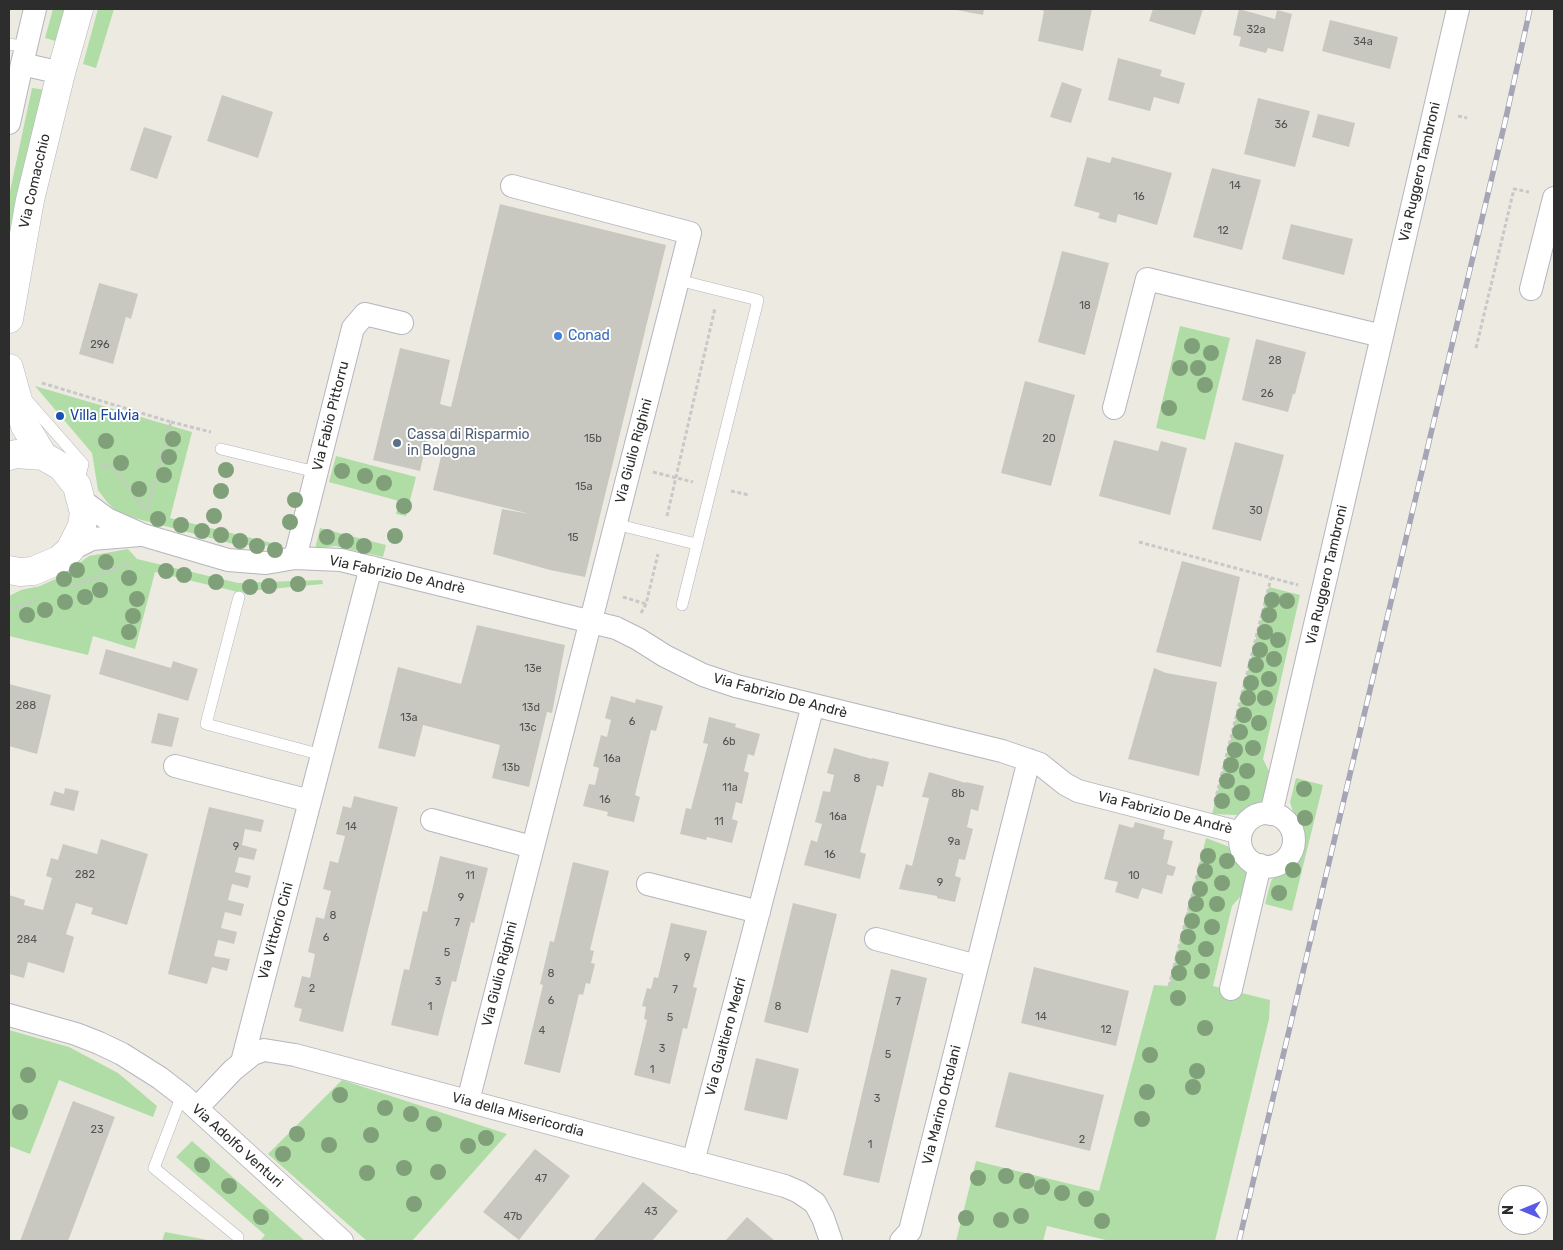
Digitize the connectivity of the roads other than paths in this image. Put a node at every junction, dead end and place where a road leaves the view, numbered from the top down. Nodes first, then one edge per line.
1 (36, 9) edge
2 (80, 9) edge
3 (1458, 9) edge
4 (19, 52) edge
5 (61, 73) junction
6 (9, 123) edge
7 (512, 186) dead end
8 (1554, 198) edge
9 (678, 280) junction
10 (1531, 289) dead end
11 (9, 319) edge
12 (402, 323) dead end
13 (1382, 336) junction
14 (11, 376) edge
15 (1114, 408) dead end
16 (221, 449) dead end
17 (9, 456) edge
18 (43, 456) junction
19 (316, 472) junction
20 (79, 493) junction
21 (615, 524) junction
22 (144, 535) junction
23 (696, 544) junction
24 (70, 550) junction
25 (295, 558) junction
26 (371, 567) junction
27 (41, 568) junction
28 (9, 570) edge
29 (9, 588) edge
30 (239, 596) dead end
31 (682, 605) dead end
32 (590, 621) junction
33 (812, 705) junction
34 (322, 755) junction
35 (1030, 760) junction
36 (175, 766) dead end
37 (310, 801) junction
38 (1271, 814) junction
39 (432, 820) dead end
40 (1241, 833) junction
41 (532, 847) junction
42 (1260, 865) junction
43 (648, 884) dead end
44 (759, 912) junction
45 (876, 939) dead end
46 (977, 966) junction
47 (1231, 989) dead end
48 (9, 1015) edge
49 (242, 1062) junction
50 (468, 1101) junction
51 (189, 1102) junction
52 (693, 1162) junction
53 (238, 1237) dead end
54 (342, 1241) edge
55 (832, 1241) edge
56 (901, 1241) edge

1 - 4 street
2 - 5 main road, Via Comacchio
3 - 13 street, Via Ruggero Tambroni
4 - 5 street
4 - 6 street
5 - 11 main road, Via Comacchio
7 - 9 street, Via Giulio Righini
8 - 10 street
9 - 21 street, Via Giulio Righini
9 - 23 lane
12 - 19 street, Via Fabio Pittorru
13 - 15 street
13 - 38 street, Via Ruggero Tambroni
14 - 18 main road
14 - 20 lane
16 - 19 lane
17 - 18 main road
18 - 20 main road
19 - 25 street, Via Fabio Pittorru
20 - 22 street, Via Fabrizio De Andrè
20 - 24 main road
21 - 23 lane
21 - 32 street, Via Giulio Righini
22 - 24 street, Via Fabrizio De Andrè
22 - 25 street, Via Fabrizio De Andrè
23 - 31 lane
24 - 27 main road
25 - 26 street, Via Fabrizio De Andrè
26 - 32 street, Via Fabrizio De Andrè
26 - 34 street, Via Vittorio Cini
27 - 28 main road
27 - 29 main road
30 - 34 lane
32 - 33 street, Via Fabrizio De Andrè
32 - 41 street, Via Giulio Righini
33 - 35 street, Via Fabrizio De Andrè
33 - 44 street, Via Gualtiero Medri
34 - 37 street, Via Vittorio Cini
35 - 40 street, Via Fabrizio De Andrè
35 - 46 street, Via Marino Ortolani
36 - 37 street
37 - 49 street, Via Vittorio Cini
38 - 40 street, Via Fabrizio De Andrè
38 - 42 street
39 - 41 street
40 - 42 street, Via Fabrizio De Andrè
41 - 50 street, Via Giulio Righini
42 - 47 street
43 - 44 street
44 - 52 street, Via Gualtiero Medri
45 - 46 street
46 - 56 street, Via Marino Ortolani
48 - 51 street
49 - 50 street, Via della Misericordia
49 - 51 street, Via della Misericordia
50 - 52 street, Via della Misericordia
51 - 53 lane, Via Adolfo Venturi
51 - 54 street, Via Adolfo Venturi
52 - 55 street, Via della Misericordia

